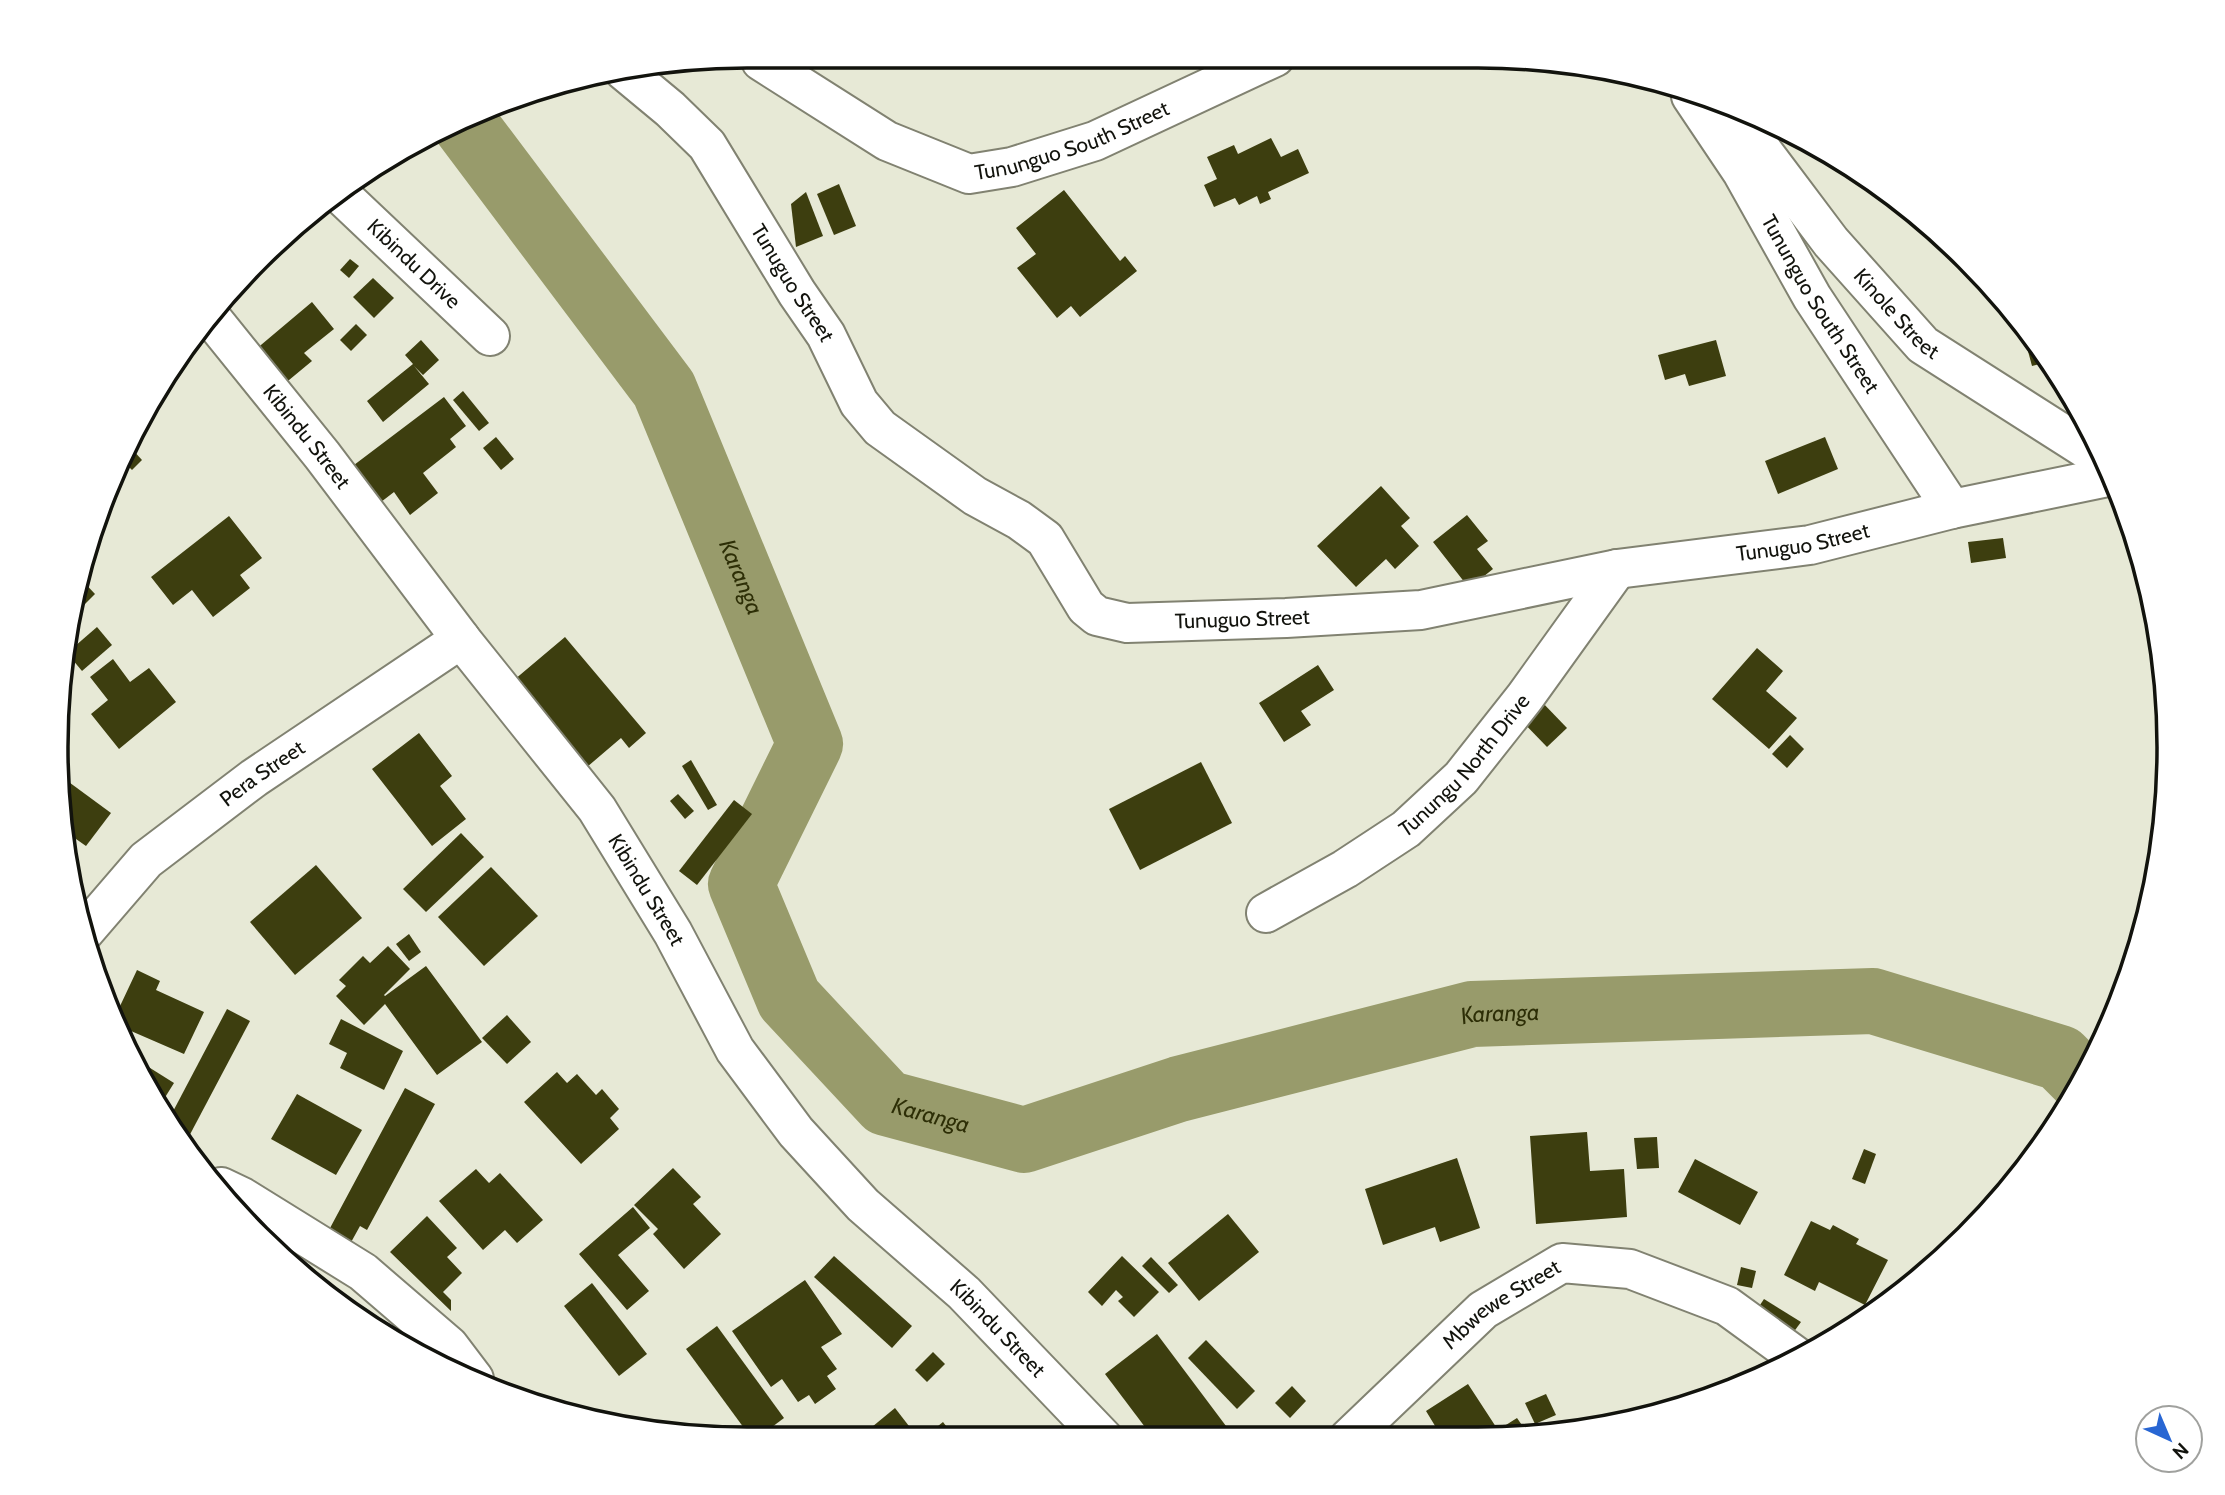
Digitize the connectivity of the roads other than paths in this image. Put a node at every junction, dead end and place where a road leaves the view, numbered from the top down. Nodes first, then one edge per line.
1 (772, 68) edge
2 (1248, 68) edge
3 (633, 78) edge
4 (1696, 104) edge
5 (1743, 123) edge
6 (346, 200) edge
7 (217, 325) edge
8 (490, 336) dead end
9 (2089, 451) edge
10 (2101, 478) edge
11 (1952, 509) junction
12 (1617, 569) junction
13 (461, 639) junction
14 (1266, 913) dead end
15 (91, 924) edge
16 (249, 1208) edge
17 (1789, 1351) edge
18 (462, 1364) edge
19 (1092, 1427) edge
20 (1361, 1427) edge

1 - 2 street, Tununguo South Street
3 - 12 street, Tunuguo Street
4 - 11 street, Tununguo South Street
5 - 9 street, Kinole Street
6 - 8 street, Kibindu Drive
7 - 13 street, Kibindu Street
10 - 11 street, Tunuguo Street
11 - 12 street, Tunuguo Street
12 - 14 street, Tunungu North Drive
13 - 15 street, Pera Street
13 - 19 street, Kibindu Street
16 - 18 street
17 - 20 street, Mbwewe Street

